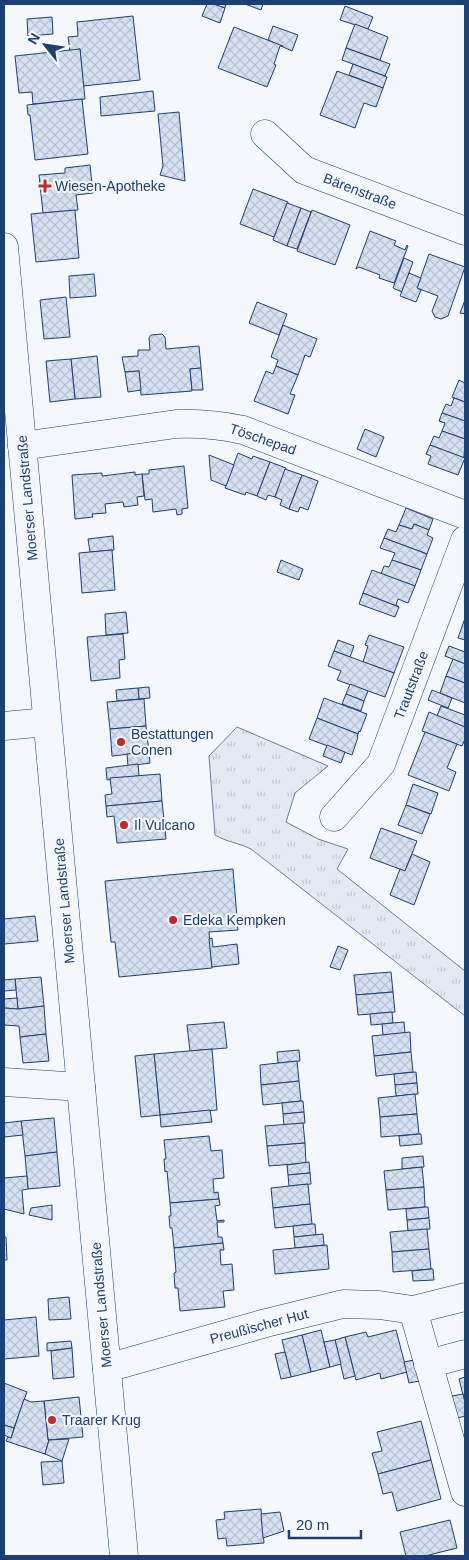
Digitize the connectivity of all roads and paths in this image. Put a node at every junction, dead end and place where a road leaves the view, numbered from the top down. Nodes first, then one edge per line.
1 (265, 134) dead end
2 (465, 231) edge
3 (4, 247) edge
4 (22, 446) junction
5 (465, 515) edge
6 (465, 540) edge
7 (47, 722) junction
8 (4, 726) edge
9 (334, 817) dead end
10 (4, 1082) edge
11 (81, 1087) junction
12 (465, 1297) edge
13 (413, 1310) junction
14 (465, 1354) edge
15 (428, 1364) junction
16 (107, 1368) junction
17 (465, 1492) edge
18 (124, 1556) edge

1 - 2 street, Bärenstraße
3 - 4 street, Moerser Landstraße
4 - 5 street, Töschepad
4 - 7 street, Moerser Landstraße
6 - 9 street, Trautstraße
7 - 8 street
7 - 11 street, Moerser Landstraße
10 - 11 street
11 - 16 street, Moerser Landstraße
12 - 13 street, Preußischer Hut
13 - 15 street
13 - 16 street, Preußischer Hut
14 - 15 street
15 - 17 street
16 - 18 street, Moerser Landstraße

